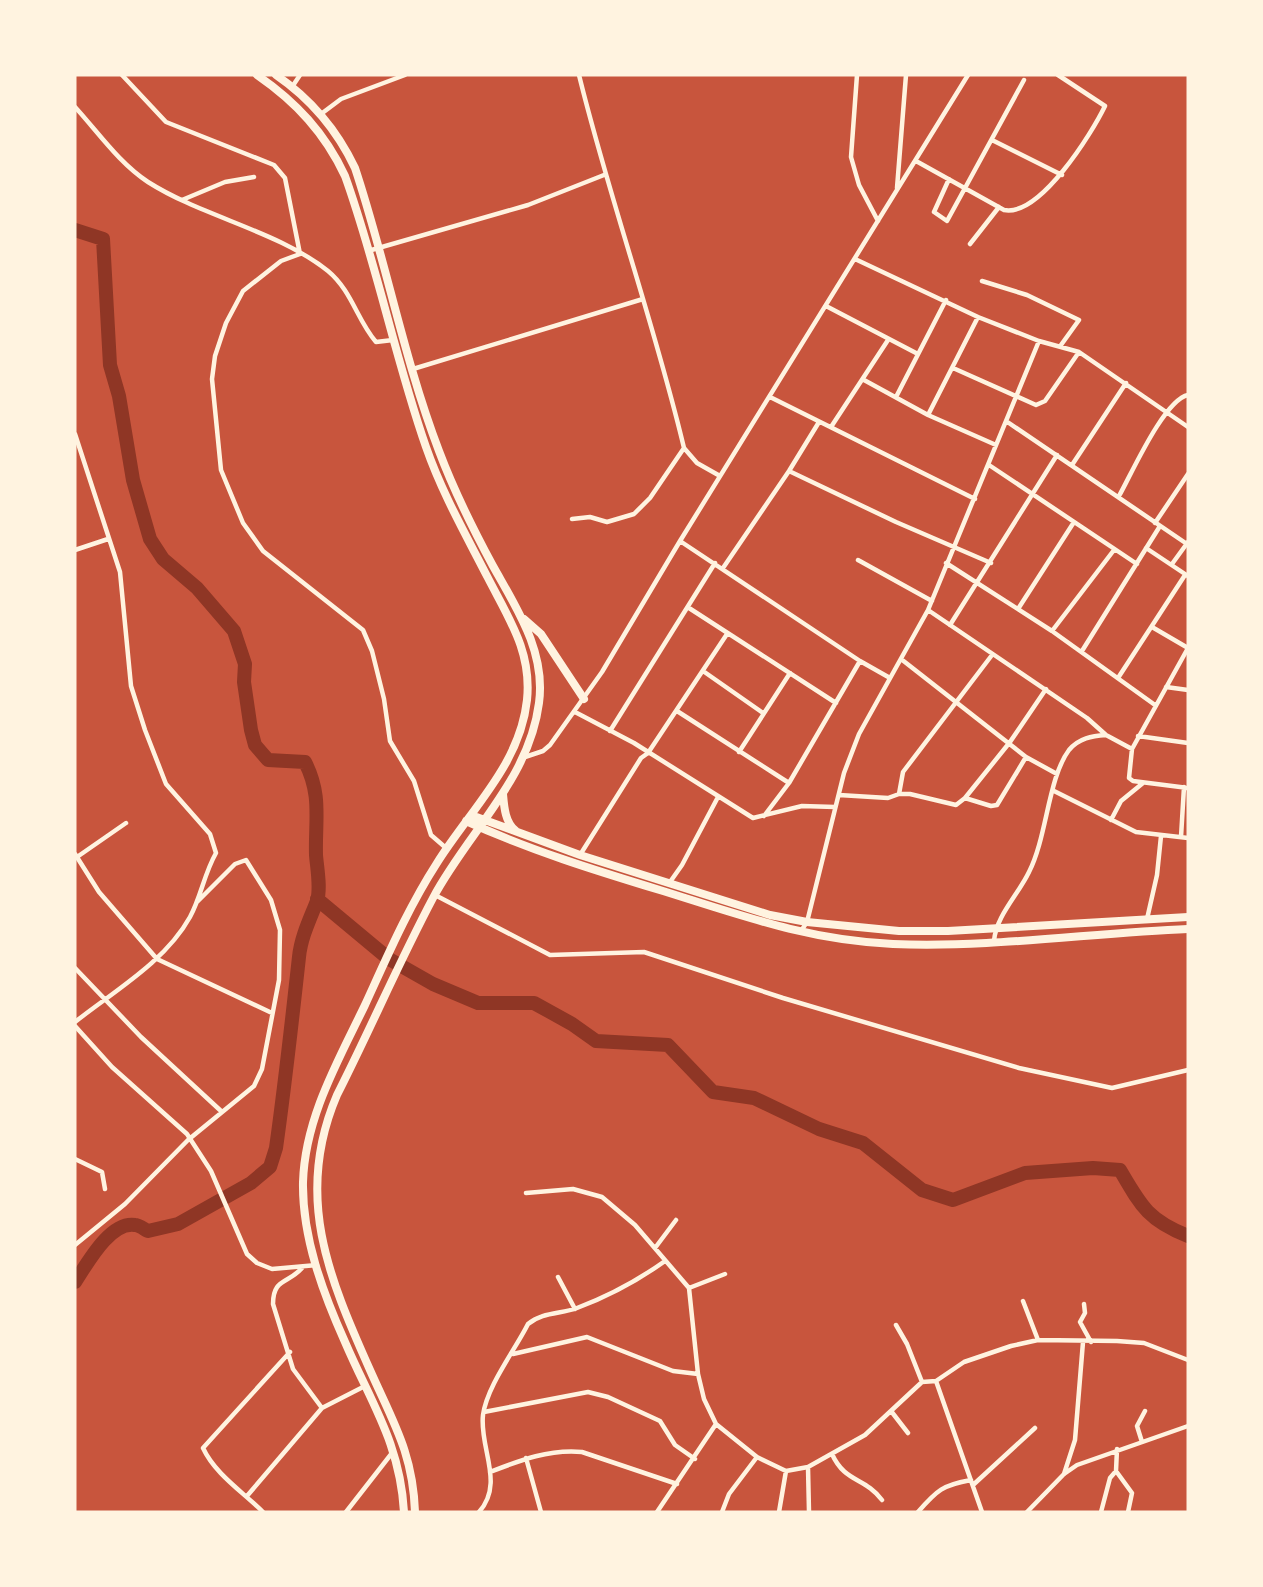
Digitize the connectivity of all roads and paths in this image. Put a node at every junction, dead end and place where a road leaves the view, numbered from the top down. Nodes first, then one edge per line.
1 (122, 75) edge
2 (257, 75) edge
3 (276, 75) edge
4 (300, 75) edge
5 (405, 75) edge
6 (579, 75) edge
7 (857, 75) edge
8 (906, 75) edge
9 (963, 75) edge
10 (968, 75) edge
11 (1058, 75) edge
12 (1023, 80) dead end
13 (962, 85) junction
14 (292, 87) junction
15 (75, 107) edge
16 (321, 114) junction
17 (992, 140) junction
18 (916, 161) junction
19 (604, 175) junction
20 (1062, 175) junction
21 (254, 177) dead end
22 (949, 179) junction
23 (965, 188) junction
24 (896, 191) junction
25 (182, 200) junction
26 (999, 207) junction
27 (878, 221) junction
28 (970, 244) dead end
29 (379, 248) junction
30 (368, 251) junction
31 (300, 254) junction
32 (855, 259) junction
33 (982, 281) dead end
34 (643, 299) junction
35 (946, 300) junction
36 (826, 306) junction
37 (978, 317) junction
38 (393, 340) junction
39 (888, 340) junction
40 (1039, 341) junction
41 (1061, 345) junction
42 (1079, 351) junction
43 (916, 353) junction
44 (953, 368) junction
45 (413, 369) junction
46 (864, 380) junction
47 (1126, 383) junction
48 (1188, 395) edge
49 (1015, 396) junction
50 (896, 397) junction
51 (770, 398) junction
52 (1166, 413) junction
53 (928, 415) junction
54 (1006, 421) junction
55 (819, 422) junction
56 (831, 427) junction
57 (1188, 427) edge
58 (75, 434) edge
59 (996, 445) junction
60 (684, 448) junction
61 (1057, 455) junction
62 (989, 465) junction
63 (1072, 465) junction
64 (789, 471) junction
65 (1188, 474) edge
66 (720, 476) junction
67 (1033, 495) junction
68 (1119, 496) junction
69 (975, 499) junction
70 (572, 519) dead end
71 (1074, 522) junction
72 (1155, 523) junction
73 (1160, 526) junction
74 (108, 539) junction
75 (680, 541) junction
76 (1187, 543) edge
77 (955, 546) junction
78 (1146, 548) junction
79 (75, 550) edge
80 (1114, 550) junction
81 (858, 560) dead end
82 (715, 563) junction
83 (946, 563) junction
84 (991, 563) junction
85 (1137, 564) junction
86 (1172, 564) junction
87 (723, 568) junction
88 (1186, 575) edge
89 (978, 584) junction
90 (932, 601) junction
91 (688, 608) junction
92 (1018, 609) junction
93 (928, 610) junction
94 (522, 616) junction
95 (950, 625) junction
96 (1152, 627) junction
97 (1052, 631) junction
98 (727, 634) junction
99 (1188, 648) edge
100 (1082, 651) junction
101 (992, 655) junction
102 (901, 659) junction
103 (860, 661) junction
104 (703, 671) junction
105 (790, 673) junction
106 (890, 678) junction
107 (1118, 678) junction
108 (1166, 687) junction
109 (1046, 689) junction
110 (1188, 690) edge
111 (584, 699) junction
112 (956, 702) junction
113 (836, 704) junction
114 (1155, 705) junction
115 (676, 711) junction
116 (575, 712) junction
117 (764, 713) junction
118 (610, 731) junction
119 (1106, 735) junction
120 (1138, 736) junction
121 (1010, 742) junction
122 (1188, 743) edge
123 (1132, 749) junction
124 (740, 752) junction
125 (648, 753) junction
126 (525, 757) junction
127 (1026, 757) junction
128 (1057, 774) junction
129 (789, 783) junction
130 (1143, 783) junction
131 (1186, 788) edge
132 (1054, 791) junction
133 (503, 794) junction
134 (899, 794) junction
135 (839, 795) junction
136 (718, 797) junction
137 (965, 798) junction
138 (835, 807) junction
139 (764, 816) junction
140 (468, 818) junction
141 (484, 819) junction
142 (1111, 820) junction
143 (126, 823) dead end
144 (478, 827) junction
145 (520, 833) junction
146 (504, 836) junction
147 (1161, 836) junction
148 (1181, 837) junction
149 (1188, 838) edge
150 (468, 842) junction
151 (446, 848) junction
152 (579, 855) junction
153 (76, 856) edge
154 (670, 882) junction
155 (435, 895) junction
156 (195, 904) junction
157 (1188, 917) edge
158 (1147, 920) junction
159 (807, 922) junction
160 (995, 929) junction
161 (1188, 929) edge
162 (801, 933) junction
163 (994, 941) junction
164 (157, 959) junction
165 (75, 968) edge
166 (104, 999) junction
167 (272, 1013) junction
168 (75, 1024) edge
169 (1188, 1071) edge
170 (221, 1111) junction
171 (188, 1140) junction
172 (75, 1159) edge
173 (105, 1189) dead end
174 (526, 1193) dead end
175 (676, 1220) dead end
176 (75, 1245) edge
177 (655, 1248) junction
178 (665, 1261) junction
179 (316, 1265) junction
180 (302, 1268) junction
181 (725, 1274) dead end
182 (558, 1277) dead end
183 (689, 1288) junction
184 (1023, 1301) dead end
185 (1084, 1304) dead end
186 (575, 1309) junction
187 (896, 1325) dead end
188 (1038, 1340) junction
189 (1083, 1342) junction
190 (1091, 1342) junction
191 (290, 1352) junction
192 (513, 1354) junction
193 (1188, 1360) edge
194 (698, 1374) junction
195 (936, 1381) junction
196 (922, 1383) junction
197 (365, 1386) junction
198 (322, 1408) junction
199 (1145, 1410) dead end
200 (891, 1411) junction
201 (484, 1412) junction
202 (716, 1424) junction
203 (1188, 1426) edge
204 (1035, 1428) dead end
205 (908, 1433) dead end
206 (1142, 1442) junction
207 (1117, 1449) junction
208 (394, 1450) junction
209 (832, 1454) junction
210 (757, 1457) junction
211 (526, 1458) junction
212 (694, 1459) junction
213 (808, 1467) junction
214 (786, 1471) junction
215 (1116, 1471) junction
216 (490, 1472) junction
217 (1064, 1474) junction
218 (972, 1482) junction
219 (677, 1484) junction
220 (247, 1496) junction
221 (882, 1500) dead end
222 (263, 1512) edge
223 (346, 1512) edge
224 (404, 1512) edge
225 (415, 1512) edge
226 (479, 1512) edge
227 (542, 1512) edge
228 (657, 1512) edge
229 (722, 1512) edge
230 (779, 1512) edge
231 (809, 1512) edge
232 (918, 1512) edge
233 (982, 1512) edge
234 (1027, 1512) edge
235 (1101, 1512) edge
236 (1128, 1512) edge

1 - 31 street
2 - 30 main road
3 - 14 main road
4 - 14 street
5 - 16 street
6 - 19 street
7 - 27 street
8 - 24 street
9 - 13 street
10 - 13 street
11 - 20 street
12 - 17 street
13 - 18 street
14 - 16 main road
15 - 25 street
16 - 29 main road
17 - 20 street
17 - 23 street
18 - 22 street
18 - 24 street
19 - 29 street
19 - 34 street
20 - 26 street
21 - 25 street
22 - 23 street
22 - 23 street
23 - 26 street
24 - 27 street
25 - 31 street
26 - 28 street
27 - 32 street
29 - 30 street
29 - 45 main road
30 - 38 main road
31 - 38 street
31 - 151 street
32 - 35 street
32 - 36 street
33 - 41 street
34 - 45 street
34 - 60 street
35 - 37 street
35 - 43 street
36 - 39 street
36 - 51 street
37 - 40 street
37 - 44 street
38 - 140 main road
39 - 43 street
39 - 46 street
40 - 41 street
40 - 49 street
41 - 42 street
42 - 47 street
42 - 49 street
43 - 50 street
44 - 49 street
44 - 53 street
45 - 94 main road
46 - 50 street
46 - 56 street
47 - 52 street
47 - 63 street
48 - 52 street
49 - 54 street
50 - 53 street
51 - 55 street
51 - 66 street
52 - 57 street
52 - 68 street
53 - 59 street
54 - 59 street
54 - 61 street
55 - 56 street
55 - 64 street
56 - 69 street
58 - 74 street
59 - 62 street
60 - 66 street
60 - 70 street
61 - 63 street
61 - 67 street
62 - 67 street
62 - 69 street
63 - 68 street
64 - 77 street
64 - 87 street
65 - 72 street
66 - 75 street
67 - 71 street
67 - 84 street
68 - 72 street
69 - 77 street
71 - 80 street
71 - 92 street
72 - 73 street
73 - 76 street
73 - 78 street
74 - 79 street
74 - 156 street
75 - 82 street
75 - 111 street
76 - 86 street
77 - 83 street
77 - 84 street
78 - 85 street
78 - 86 street
80 - 85 street
80 - 97 street
81 - 90 street
82 - 87 street
82 - 91 street
83 - 89 street
83 - 90 street
84 - 89 street
85 - 100 street
86 - 88 street
87 - 103 street
88 - 96 street
89 - 92 street
89 - 95 street
90 - 93 street
91 - 98 street
91 - 118 street
92 - 97 street
93 - 95 street
93 - 102 street
94 - 111 main road
94 - 126 main road
95 - 101 street
96 - 99 street
96 - 107 street
97 - 100 street
98 - 104 street
98 - 105 street
99 - 108 street
100 - 107 street
101 - 109 street
101 - 112 street
102 - 106 street
102 - 112 street
103 - 106 street
103 - 113 street
104 - 115 street
104 - 117 street
105 - 113 street
105 - 117 street
106 - 135 street
107 - 114 street
108 - 110 street
108 - 114 street
109 - 119 street
109 - 121 street
111 - 116 street
112 - 121 street
112 - 134 street
113 - 129 street
114 - 120 street
115 - 124 street
115 - 125 street
116 - 118 street
116 - 126 street
117 - 124 street
118 - 125 street
119 - 123 street
119 - 128 street
120 - 122 street
120 - 123 street
121 - 127 street
121 - 137 street
123 - 130 street
124 - 129 street
125 - 136 street
125 - 152 street
126 - 133 main road
127 - 128 street
127 - 137 street
128 - 132 street
129 - 139 street
130 - 131 street
130 - 142 street
131 - 148 street
132 - 142 street
132 - 160 street
133 - 141 main road
133 - 145 main road
134 - 135 street
134 - 137 street
135 - 138 street
136 - 139 street
136 - 154 street
138 - 139 street
138 - 159 street
140 - 141 main road
140 - 144 main road
140 - 151 main road
141 - 144 main road
141 - 145 main road
142 - 147 street
143 - 153 street
144 - 146 main road
144 - 150 main road
145 - 152 main road
146 - 150 main road
146 - 162 main road
147 - 148 street
147 - 158 street
148 - 149 street
150 - 155 main road
151 - 179 main road
152 - 154 main road
153 - 164 street
154 - 159 main road
155 - 169 street
155 - 225 main road
156 - 164 street
156 - 167 street
157 - 158 main road
158 - 160 main road
159 - 160 main road
159 - 162 street
160 - 163 street
161 - 163 main road
162 - 163 main road
164 - 166 street
164 - 167 street
165 - 166 street
166 - 168 street
166 - 170 street
167 - 170 street
168 - 171 street
170 - 171 street
171 - 176 street
171 - 180 street
172 - 173 street
174 - 177 street
175 - 177 street
177 - 178 street
178 - 183 street
178 - 186 street
179 - 180 street
179 - 197 main road
180 - 191 street
181 - 183 street
182 - 186 street
183 - 194 street
184 - 188 street
185 - 190 street
186 - 192 street
187 - 196 street
188 - 189 street
188 - 195 street
189 - 190 street
189 - 217 street
190 - 193 street
191 - 198 street
191 - 220 street
192 - 194 street
192 - 201 street
194 - 202 street
195 - 196 street
195 - 218 street
196 - 200 street
197 - 198 street
197 - 208 main road
198 - 220 street
199 - 206 street
200 - 205 street
200 - 209 street
201 - 212 street
201 - 216 street
202 - 210 street
202 - 212 street
203 - 206 street
204 - 218 street
206 - 207 street
207 - 215 street
207 - 217 street
208 - 223 street
208 - 224 main road
209 - 213 street
209 - 221 street
210 - 214 street
210 - 229 street
211 - 216 street
211 - 219 street
211 - 227 street
212 - 219 street
213 - 214 street
213 - 231 street
214 - 230 street
215 - 235 street
215 - 236 street
216 - 226 street
217 - 234 street
218 - 232 street
218 - 233 street
219 - 228 street
220 - 222 street

